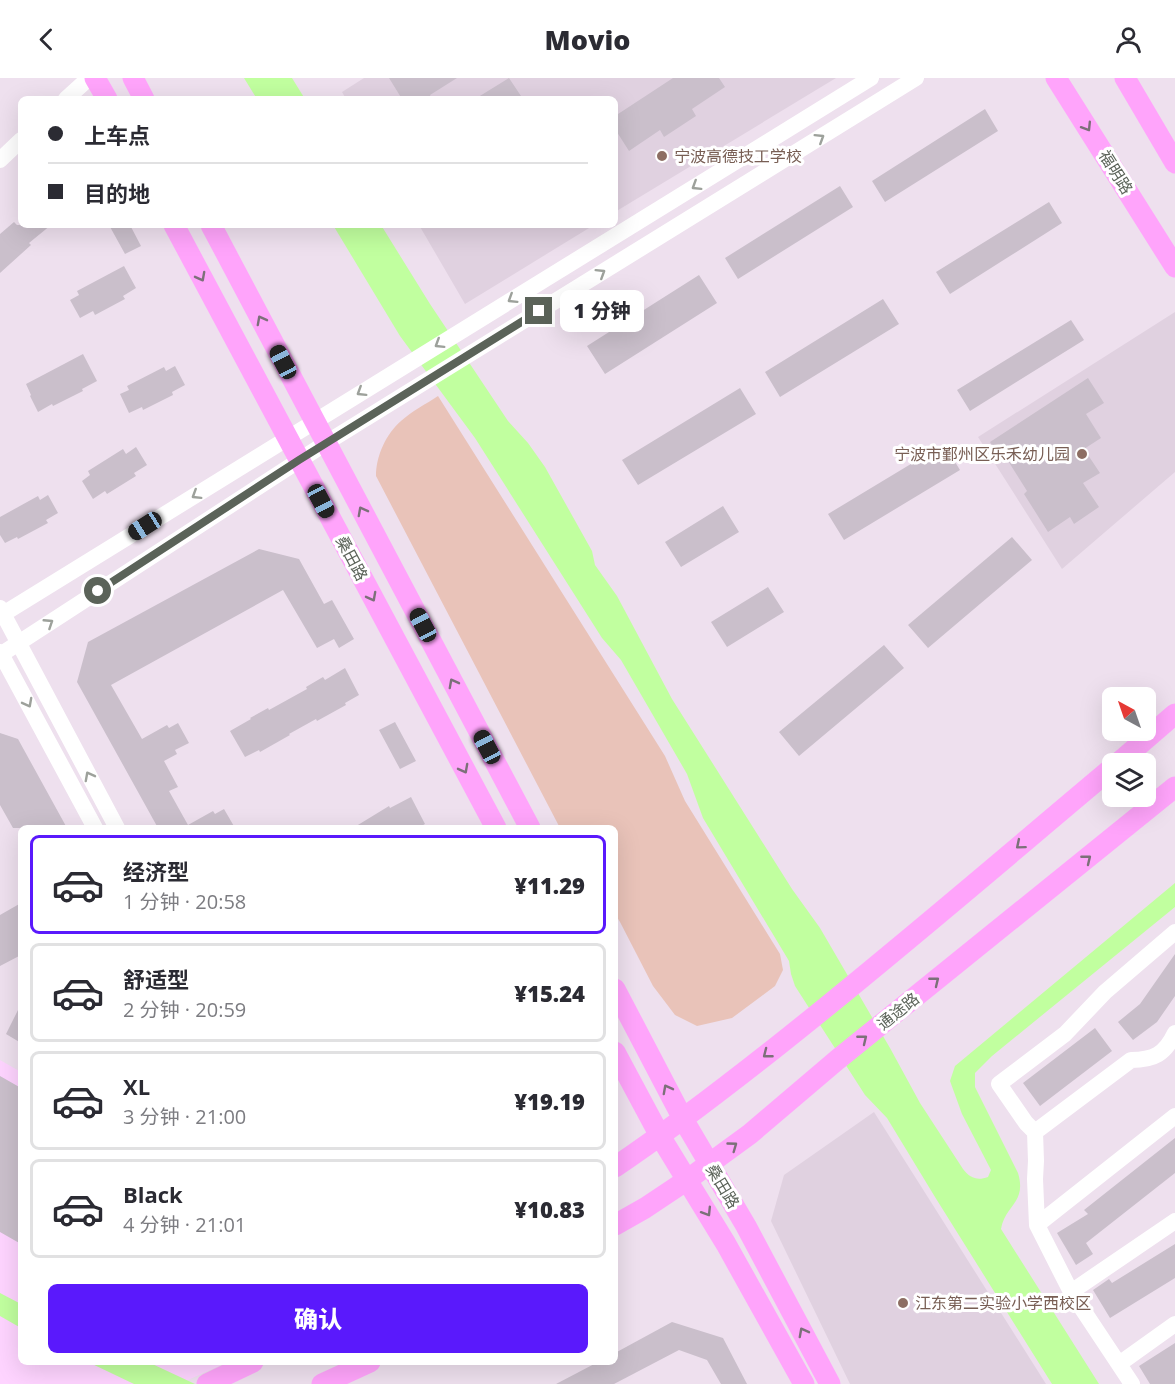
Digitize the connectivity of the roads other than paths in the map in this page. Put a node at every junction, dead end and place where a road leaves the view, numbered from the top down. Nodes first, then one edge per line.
1 (88, 78) edge
2 (95, 78) edge
3 (133, 78) edge
4 (871, 78) edge
5 (916, 78) edge
6 (1056, 78) edge
7 (1125, 78) edge
8 (69, 96) edge
9 (105, 96) edge
10 (142, 96) edge
11 (18, 143) edge
12 (0, 160) edge
13 (1175, 163) edge
14 (176, 228) edge
15 (213, 228) edge
16 (1175, 267) edge
17 (314, 421) junction
18 (287, 438) junction
19 (326, 443) junction
20 (299, 460) junction
21 (1, 613) edge
22 (18, 643) junction
23 (0, 653) edge
24 (1175, 714) edge
25 (1130, 753) edge
26 (1102, 775) edge
27 (1175, 787) edge
28 (93, 825) edge
29 (115, 825) edge
30 (493, 825) edge
31 (528, 825) edge
32 (1175, 932) edge
33 (618, 995) edge
34 (1175, 1033) edge
35 (618, 1058) edge
36 (1175, 1116) edge
37 (683, 1119) junction
38 (1035, 1132) junction
39 (660, 1136) junction
40 (709, 1163) junction
41 (618, 1165) edge
42 (687, 1180) junction
43 (1175, 1221) edge
44 (618, 1223) edge
45 (1037, 1225) junction
46 (1071, 1292) junction
47 (1175, 1324) edge
48 (1119, 1364) junction
49 (247, 1365) edge
50 (363, 1365) edge
51 (215, 1380) edge
52 (322, 1384) edge
53 (804, 1384) edge
54 (831, 1384) edge
55 (1132, 1384) edge

1 - 8 street
2 - 9 main road
3 - 10 main road
4 -> 17 street
19 -> 5 street
6 -> 16 main road, 福明路
7 - 13 main road
11 - 12 street
14 -> 18 main road, 桑田路
17 -> 15 main road, 桑田路
17 - 18 street
17 - 19 main road, 桑田路
18 - 20 main road, 桑田路
18 -> 21 street
19 - 20 street
31 -> 19 main road, 桑田路
22 -> 20 street
20 -> 30 main road, 桑田路
21 - 22 street
22 - 23 street
29 -> 22 street
23 -> 28 street
24 - 25 main road
26 -> 37 main road
40 -> 27 main road, 通途路
32 - 38 street
37 -> 33 main road, 桑田路
34 - 38 street
35 - 39 main road, 桑田路
36 - 45 street
37 - 39 main road
37 - 40 main road, 桑田路
38 - 45 street
39 - 41 main road
39 - 42 main road, 桑田路
40 - 42 main road, 通途路
54 -> 40 main road, 桑田路
42 - 44 main road, 通途路
42 -> 53 main road, 桑田路
43 - 46 street
45 - 46 street
46 - 48 street
47 - 48 street
48 - 55 street
49 - 51 main road
50 - 52 main road

